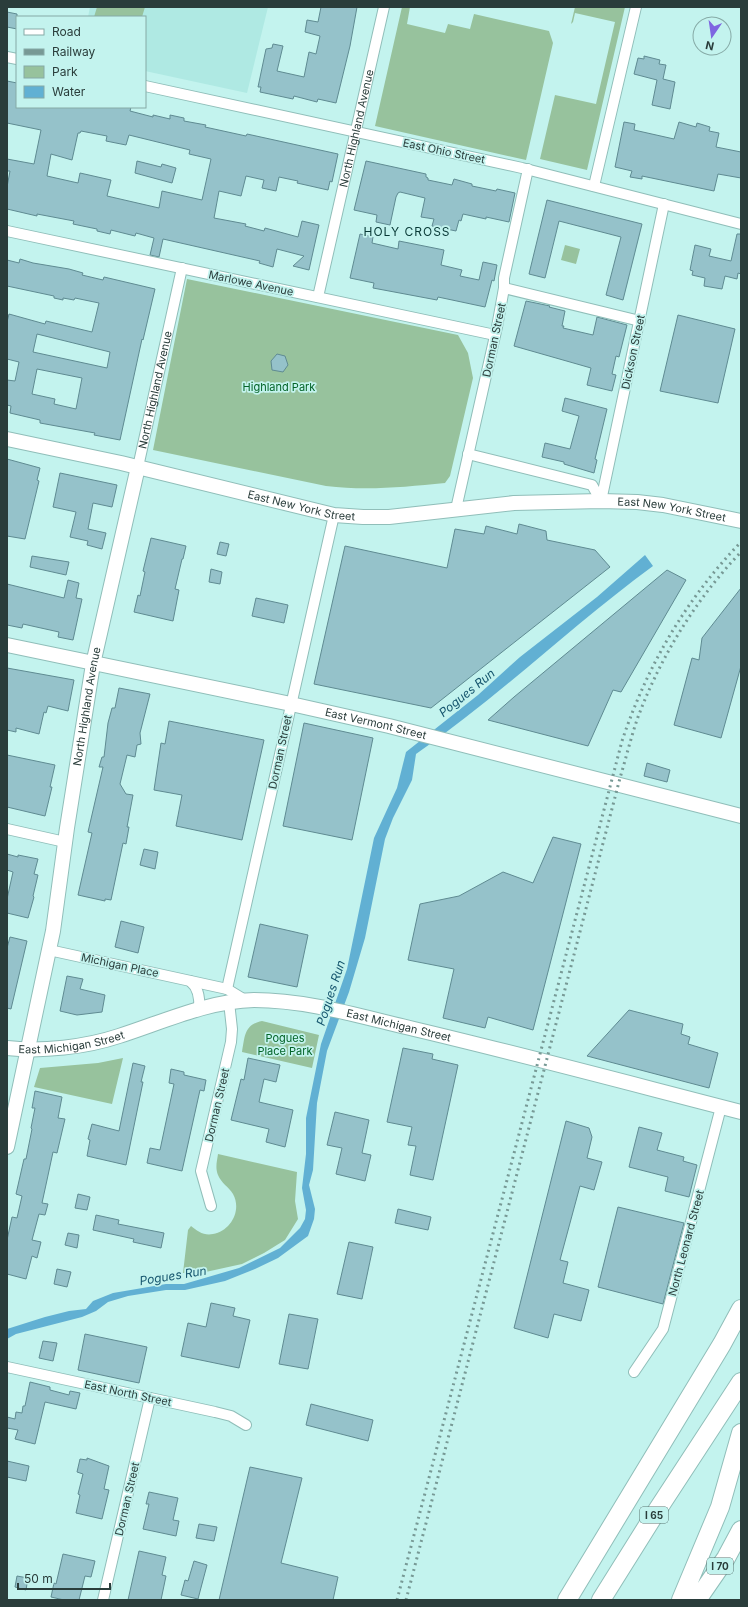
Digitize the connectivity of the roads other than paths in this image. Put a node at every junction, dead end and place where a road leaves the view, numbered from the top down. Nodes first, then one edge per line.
1 (384, 7) edge
2 (636, 7) edge
3 (146, 86) edge
4 (355, 133) junction
5 (528, 169) junction
6 (594, 186) junction
7 (664, 204) junction
8 (741, 224) edge
9 (7, 231) edge
10 (182, 268) junction
11 (504, 288) junction
12 (318, 297) junction
13 (640, 321) junction
14 (495, 335) junction
15 (7, 439) edge
16 (468, 454) junction
17 (138, 467) junction
18 (601, 501) junction
19 (456, 509) junction
20 (334, 515) junction
21 (741, 521) edge
22 (7, 645) edge
23 (93, 664) junction
24 (291, 704) junction
25 (741, 816) edge
26 (7, 829) edge
27 (65, 842) junction
28 (50, 950) junction
29 (190, 981) junction
30 (228, 995) junction
31 (199, 1009) junction
32 (7, 1048) edge
33 (27, 1050) junction
34 (721, 1107) junction
35 (741, 1112) edge
36 (7, 1147) edge
37 (211, 1206) dead end
38 (741, 1309) edge
39 (7, 1367) edge
40 (634, 1372) dead end
41 (741, 1382) edge
42 (150, 1398) junction
43 (246, 1425) dead end
44 (741, 1433) edge
45 (741, 1530) edge
46 (103, 1600) edge
47 (567, 1600) edge
48 (602, 1600) edge
49 (681, 1600) edge
50 (697, 1600) edge

1 - 4 street, North Highland Avenue
2 - 6 street
3 - 4 street, East Ohio Street
4 - 5 street, East Ohio Street
4 - 12 street, North Highland Avenue
5 - 6 street, East Ohio Street
5 - 11 street, Dorman Street
6 - 7 street, East Ohio Street
7 - 8 street, East Ohio Street
7 - 13 street, Dickson Street
9 - 10 street, Marlowe Avenue
10 - 12 street, Marlowe Avenue
10 - 17 street, North Highland Avenue
11 - 13 street
11 - 14 street, Dorman Street
12 - 14 street, Marlowe Avenue
13 - 18 street, Dickson Street
14 - 16 street, Dorman Street
15 - 17 main road, East New York Street
16 - 18 street, East New York Street
16 - 19 street, Dorman Street
17 - 20 main road, East New York Street
17 - 23 main road, North Highland Avenue
18 - 19 main road, East New York Street
18 - 21 main road, East New York Street
19 - 20 main road, East New York Street
20 - 24 street, Dorman Street
22 - 23 main road, East Vermont Street
23 - 24 main road, East Vermont Street
23 - 27 main road, North Highland Avenue
24 - 25 main road, East Vermont Street
24 - 30 street, Dorman Street
26 - 27 street
27 - 28 main road, North Highland Avenue
28 - 29 street, Michigan Place
28 - 33 main road, North Highland Avenue
29 - 30 street, Michigan Place
29 - 31 street
30 - 31 main road, East Michigan Street
30 - 34 main road, East Michigan Street
30 - 37 street, Dorman Street
31 - 33 main road, East Michigan Street
32 - 33 main road, East Michigan Street
33 - 36 main road, North Highland Avenue
34 - 35 main road, East Michigan Street
34 - 40 street, North Leonard Street
38 - 47 highway
39 - 42 street, East North Street
41 - 48 highway, I 65
42 - 43 street, East North Street
42 - 46 street, Dorman Street
44 - 49 highway
45 - 50 highway, I 70

